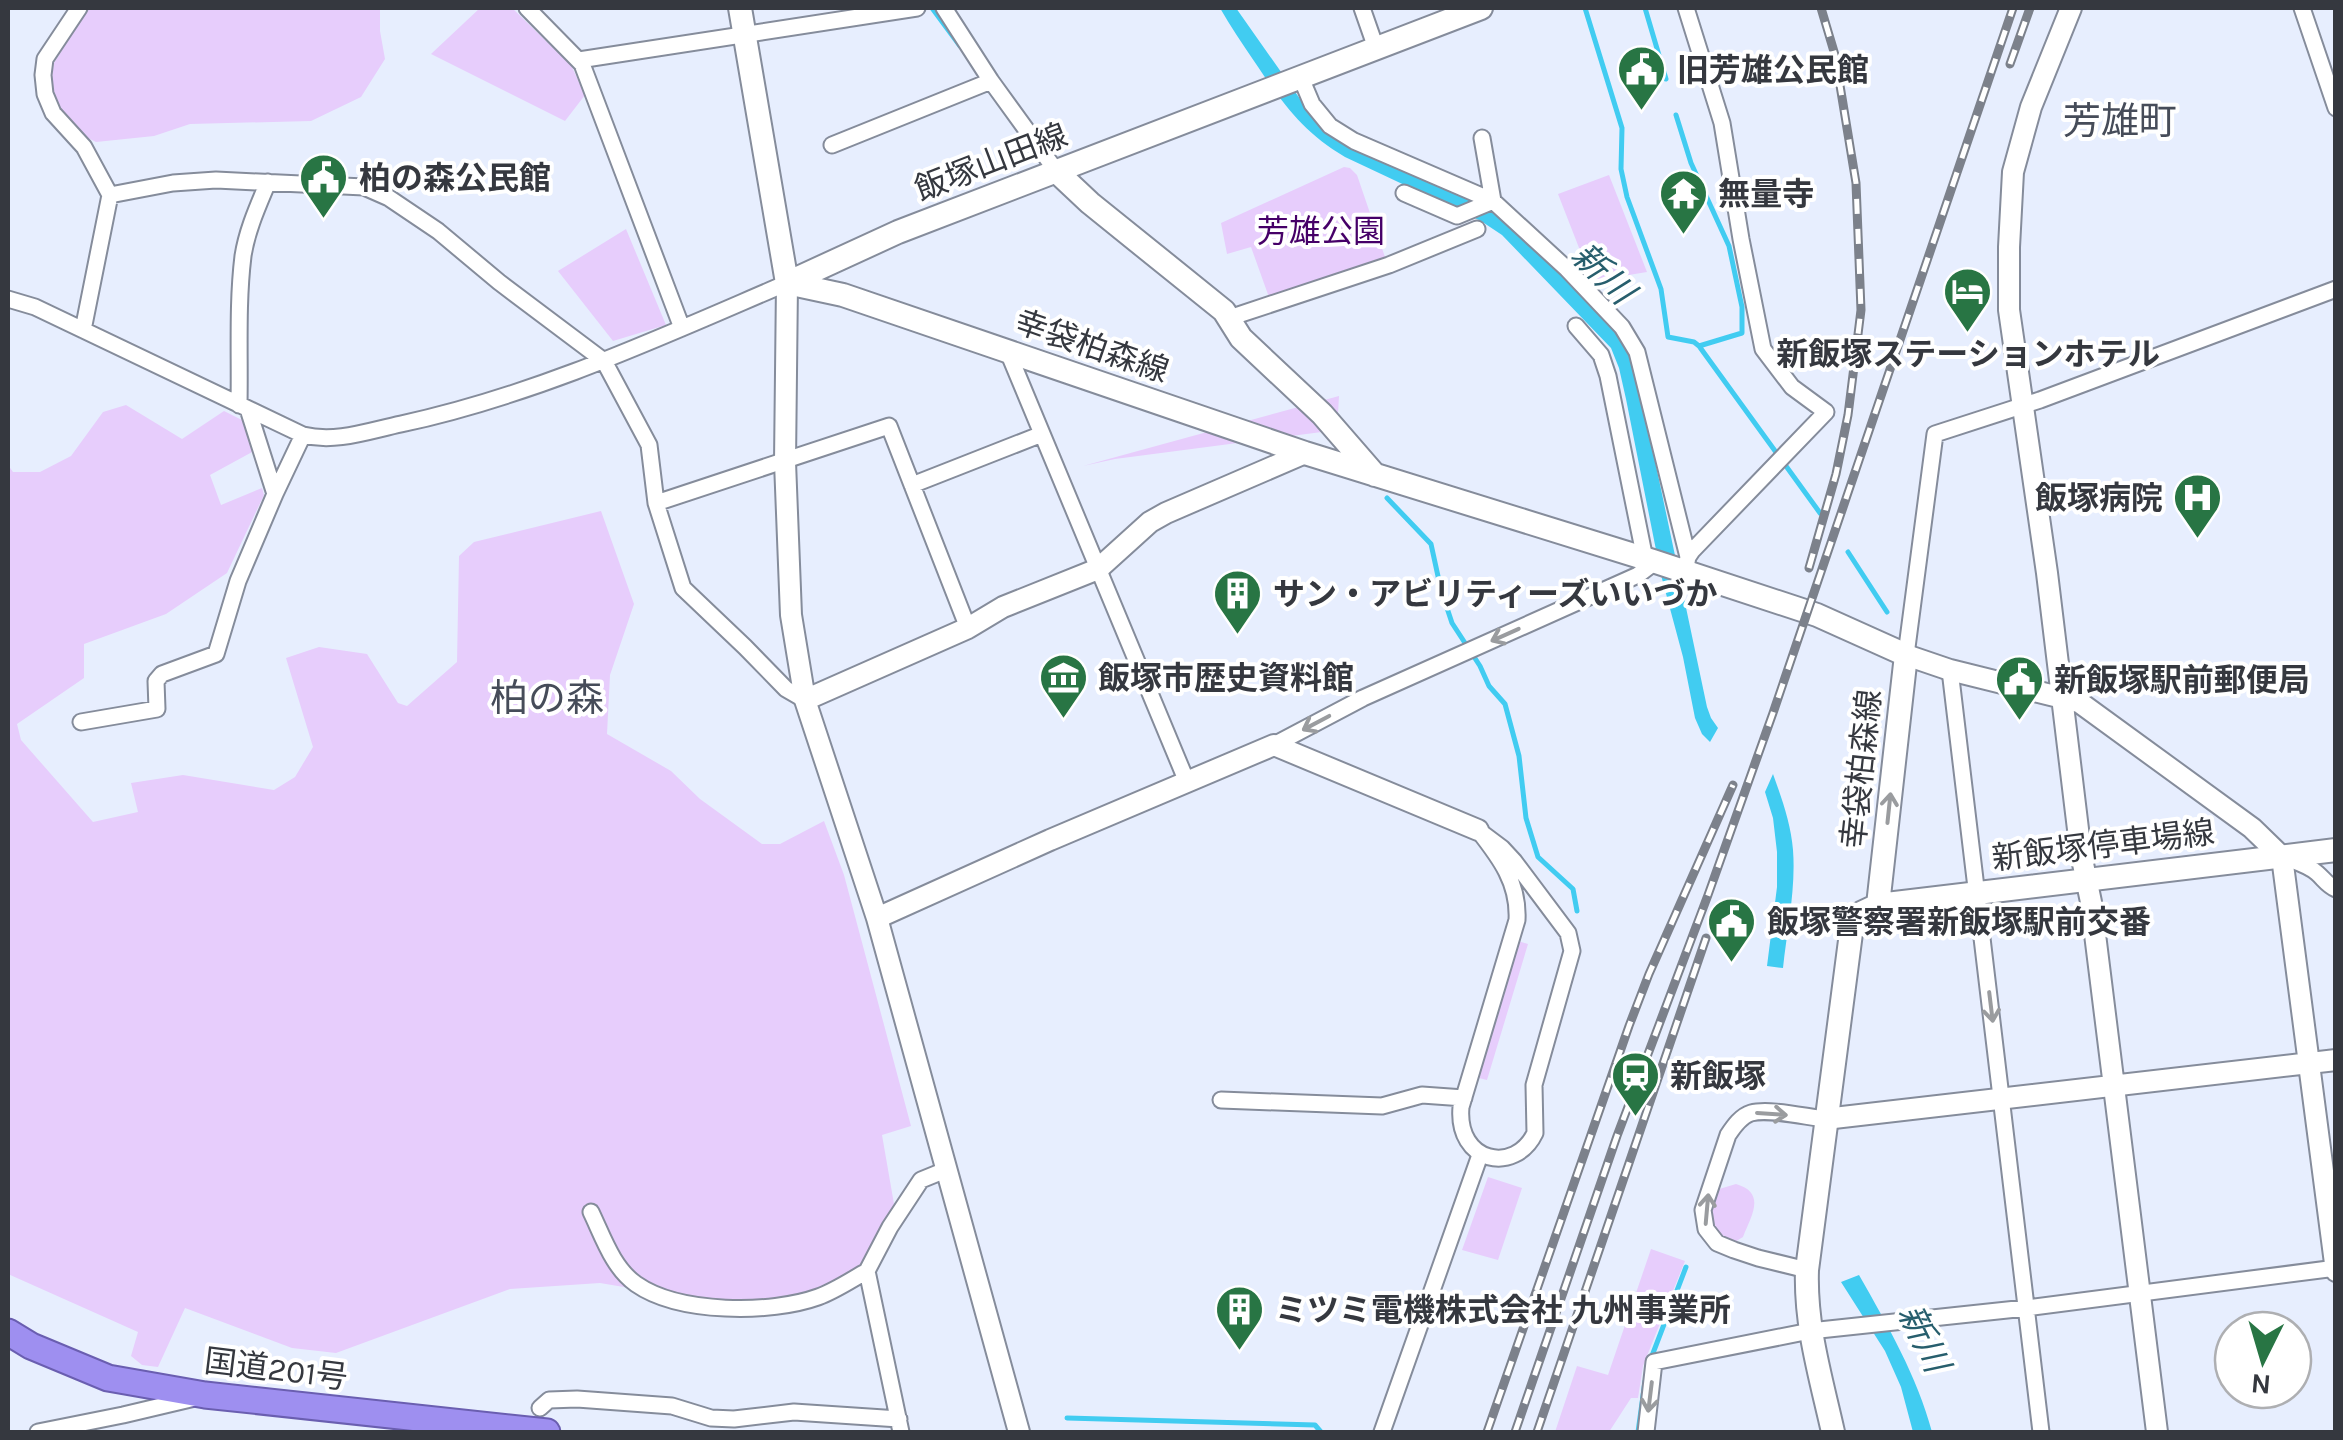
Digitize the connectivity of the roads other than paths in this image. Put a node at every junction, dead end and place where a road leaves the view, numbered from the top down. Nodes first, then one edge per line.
1 (79, 8) edge
2 (527, 8) edge
3 (740, 8) edge
4 (917, 8) edge
5 (944, 8) edge
6 (1362, 8) edge
7 (1482, 8) edge
8 (1686, 8) edge
9 (2072, 8) edge
10 (2302, 8) edge
11 (745, 36) junction
12 (1376, 48) junction
13 (579, 60) junction
14 (1288, 83) junction
15 (985, 84) junction
16 (2336, 108) edge
17 (1482, 138) dead end
18 (832, 145) dead end
19 (1057, 172) junction
20 (268, 182) junction
21 (1404, 193) dead end
22 (110, 196) junction
23 (1489, 202) junction
24 (1477, 229) dead end
25 (787, 283) junction
26 (2336, 289) edge
27 (8, 300) edge
28 (1228, 318) junction
29 (1576, 326) dead end
30 (682, 328) junction
31 (83, 330) junction
32 (1008, 352) junction
33 (604, 361) junction
34 (2022, 406) junction
35 (244, 407) junction
36 (1042, 434) junction
37 (303, 435) junction
38 (1306, 454) junction
39 (785, 462) junction
40 (1375, 475) junction
41 (912, 485) junction
42 (275, 494) junction
43 (656, 503) junction
44 (1650, 560) junction
45 (1685, 567) junction
46 (1098, 569) junction
47 (968, 628) junction
48 (1906, 655) junction
49 (1950, 670) junction
50 (2061, 697) junction
51 (805, 700) junction
52 (81, 722) dead end
53 (1274, 745) junction
54 (1188, 782) junction
55 (1478, 830) junction
56 (2336, 850) edge
57 (2282, 857) junction
58 (2088, 880) junction
59 (2336, 890) edge
60 (1979, 904) junction
61 (1878, 905) junction
62 (1553, 914) junction
63 (877, 918) junction
64 (1517, 920) junction
65 (2336, 1060) edge
66 (2310, 1063) junction
67 (2113, 1086) junction
68 (1464, 1098) junction
69 (2002, 1099) junction
70 (1221, 1100) dead end
71 (1826, 1119) junction
72 (1480, 1155) junction
73 (948, 1169) junction
74 (591, 1212) dead end
75 (2335, 1269) edge
76 (1807, 1270) junction
77 (867, 1272) junction
78 (2139, 1294) junction
79 (2026, 1308) junction
80 (1810, 1331) junction
81 (8, 1332) edge
82 (206, 1395) junction
83 (544, 1420) edge
84 (900, 1426) edge
85 (38, 1432) edge
86 (1019, 1432) edge
87 (1382, 1432) edge
88 (1646, 1432) edge
89 (1833, 1432) edge
90 (2041, 1432) edge
91 (2158, 1432) edge

1 - 22 street
2 - 13 street
3 - 11 main road
4 - 11 street
5 - 15 street
6 - 12 street
7 - 12 main road, 飯塚山田線
8 - 45 street
9 - 34 street
10 - 16 street
11 - 13 street
11 - 25 main road
12 - 14 main road, 飯塚山田線
13 - 30 street
14 - 19 main road, 飯塚山田線
14 - 23 street
15 - 18 street
15 - 19 street
17 - 23 street
19 - 25 main road, 飯塚山田線
19 - 28 main road
20 - 22 street
20 - 33 street
20 - 35 street
21 - 23 street
22 - 31 street
23 - 45 street
24 - 28 street
25 - 30 street
25 - 32 main road, 幸袋柏森線
25 - 39 street
26 - 34 street
27 - 31 street
28 - 40 main road
29 - 44 street
30 - 33 street
31 - 35 street
32 - 36 street
32 - 38 main road, 幸袋柏森線
33 - 37 street
33 - 43 street
34 - 48 street
34 - 50 street
35 - 37 street
35 - 42 street
36 - 41 street
36 - 46 street
37 - 42 street
38 - 40 main road, 幸袋柏森線
38 - 46 street
39 - 41 street
39 - 43 street
39 - 51 street
40 - 44 main road, 幸袋柏森線
41 - 47 street
42 - 52 street
43 - 51 street
44 - 45 main road, 幸袋柏森線
44 -> 53 street
45 - 48 main road, 幸袋柏森線
46 - 47 street
46 - 54 street
47 - 51 street
48 - 49 street
61 -> 48 main road, 幸袋柏森線
49 - 50 street
49 - 60 street
50 - 57 street
50 - 58 street
51 - 63 street
53 - 54 street
53 - 55 street
54 - 63 street
55 - 62 street
55 - 64 street
56 - 57 main road, 新飯塚停車場線
57 - 58 main road, 新飯塚停車場線
57 - 59 street
57 - 66 street
58 - 60 main road, 新飯塚停車場線
58 - 67 street
60 - 61 main road, 新飯塚停車場線
60 -> 69 street
61 - 71 main road
62 - 64 street
62 - 72 street
63 - 73 street
64 - 68 street
65 - 66 street
66 - 67 street
66 - 75 street
67 - 69 street
67 - 78 street
68 - 70 street
68 - 72 street
69 - 71 street
69 - 79 street
71 - 76 main road
76 -> 71 street
72 - 87 street
73 - 77 street
73 - 86 street
74 - 77 street
75 - 78 street
76 - 80 main road
77 - 84 street
78 - 79 street
78 - 91 street
79 - 80 street
79 - 90 street
80 -> 88 street
80 - 89 main road
81 - 82 highway, 国道201号
82 - 83 highway, 国道201号
82 - 85 street
83 - 84 street

